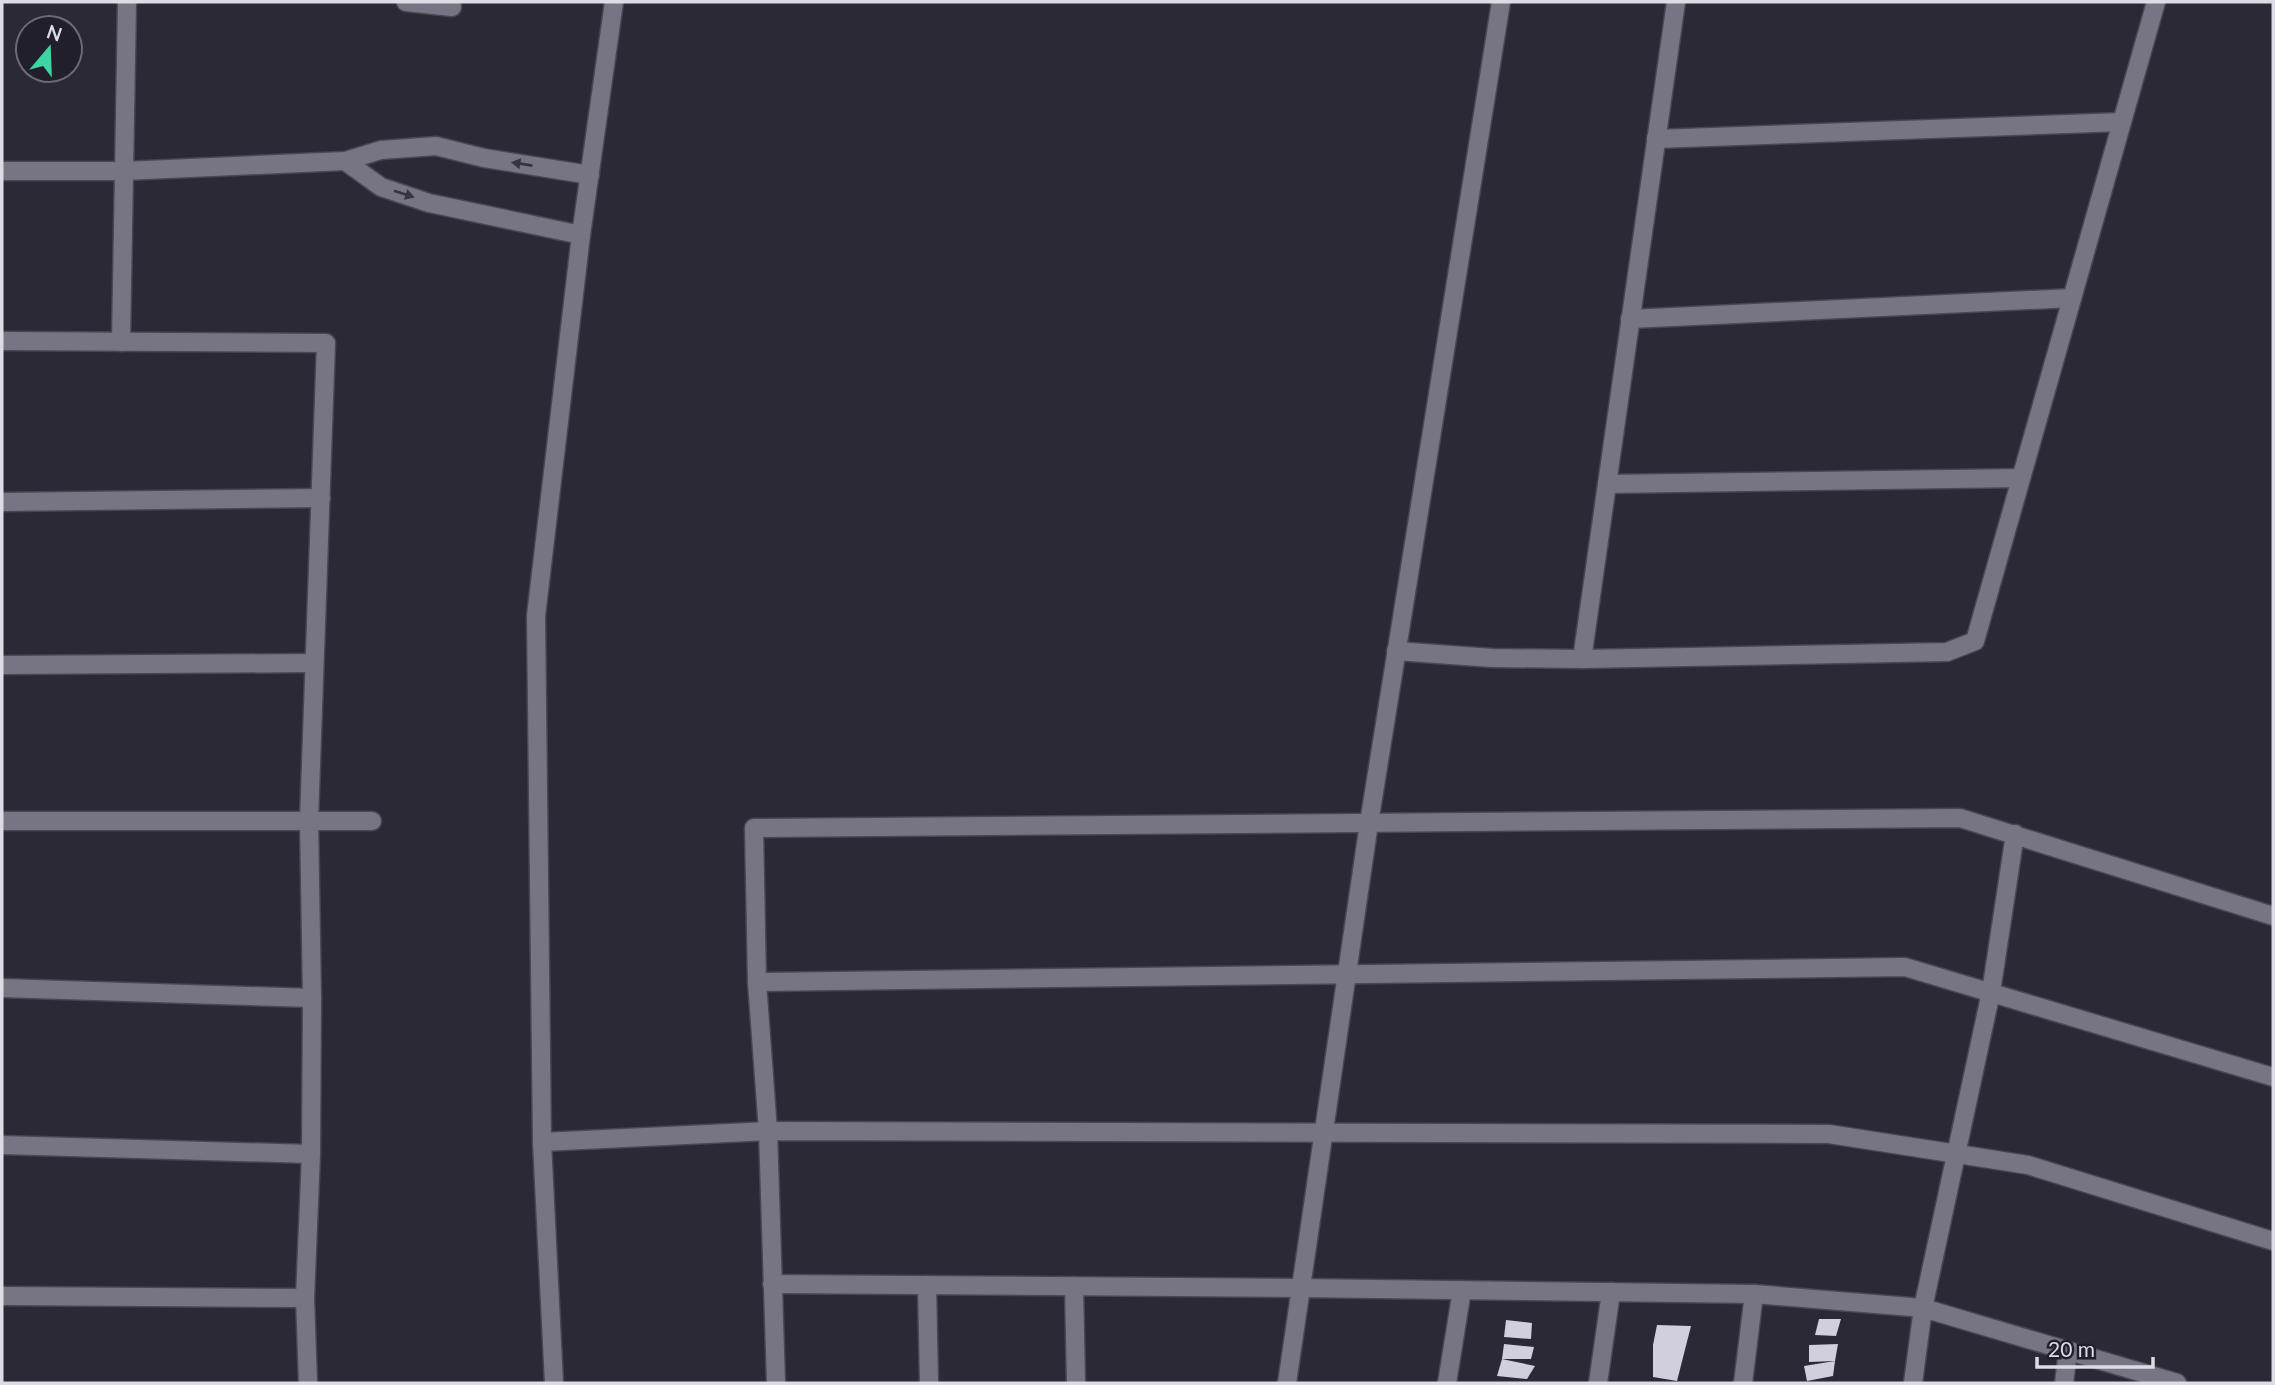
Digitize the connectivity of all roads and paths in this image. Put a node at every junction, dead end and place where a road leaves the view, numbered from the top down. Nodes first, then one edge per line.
1 (127, 2) edge
2 (406, 2) edge
3 (614, 2) edge
4 (1501, 2) edge
5 (1675, 2) edge
6 (2156, 2) edge
7 (452, 7) dead end
8 (2122, 122) junction
9 (1656, 139) junction
10 (345, 161) junction
11 (2, 171) edge
12 (124, 171) junction
13 (590, 175) junction
14 (580, 235) junction
15 (2072, 298) junction
16 (1630, 319) junction
17 (2, 341) edge
18 (121, 342) junction
19 (2021, 478) junction
20 (1607, 484) junction
21 (321, 498) junction
22 (2, 502) edge
23 (1396, 651) junction
24 (1582, 659) junction
25 (314, 663) junction
26 (2, 665) edge
27 (309, 820) junction
28 (2, 821) edge
29 (372, 821) dead end
30 (1369, 823) junction
31 (2015, 834) junction
32 (2273, 916) edge
33 (1347, 974) junction
34 (757, 982) junction
35 (2, 988) edge
36 (1991, 992) junction
37 (312, 998) junction
38 (2273, 1077) edge
39 (768, 1131) junction
40 (1325, 1133) junction
41 (542, 1142) junction
42 (2, 1145) edge
43 (311, 1154) junction
44 (1955, 1154) junction
45 (2273, 1241) edge
46 (772, 1284) junction
47 (927, 1285) junction
48 (1074, 1286) junction
49 (1301, 1288) junction
50 (1462, 1290) junction
51 (1611, 1292) junction
52 (1754, 1294) junction
53 (2, 1296) edge
54 (305, 1298) junction
55 (1923, 1308) junction
56 (2068, 1351) junction
57 (308, 1383) edge
58 (554, 1383) edge
59 (775, 1383) edge
60 (929, 1383) edge
61 (1076, 1383) edge
62 (1287, 1383) edge
63 (1447, 1383) edge
64 (1598, 1383) edge
65 (1743, 1383) edge
66 (1913, 1383) edge
67 (2064, 1383) edge
68 (2177, 1383) edge

1 - 12 street
2 - 7 street
3 - 13 street
4 - 23 street
5 - 9 street
6 - 8 street
8 - 9 street
8 - 15 street
9 - 16 street
10 - 12 street
13 -> 10 street
10 -> 14 street
11 - 12 street
12 - 18 street
13 - 14 street
14 - 41 street
15 - 16 street
15 - 19 street
16 - 20 street
17 - 18 street
18 - 21 street
19 - 20 street
19 - 24 street
20 - 24 street
21 - 22 street
21 - 25 street
23 - 24 street
23 - 30 street
25 - 26 street
25 - 27 street
27 - 28 street
27 - 29 street
27 - 37 street
30 - 31 street
30 - 33 street
30 - 34 street
31 - 32 street
31 - 36 street
33 - 34 street
33 - 36 street
33 - 40 street
34 - 39 street
35 - 37 street
36 - 38 street
36 - 44 street
37 - 43 street
39 - 40 street
39 - 41 street
39 - 46 street
40 - 44 street
40 - 49 street
41 - 58 street
42 - 43 street
43 - 54 street
44 - 45 street
44 - 55 street
46 - 47 street
46 - 59 street
47 - 48 street
47 - 60 street
48 - 49 street
48 - 61 street
49 - 50 street
49 - 62 street
50 - 51 street
50 - 63 street
51 - 52 street
51 - 64 street
52 - 55 street
52 - 65 street
53 - 54 street
54 - 57 street
55 - 56 street
55 - 66 street
56 - 67 street
56 - 68 street

